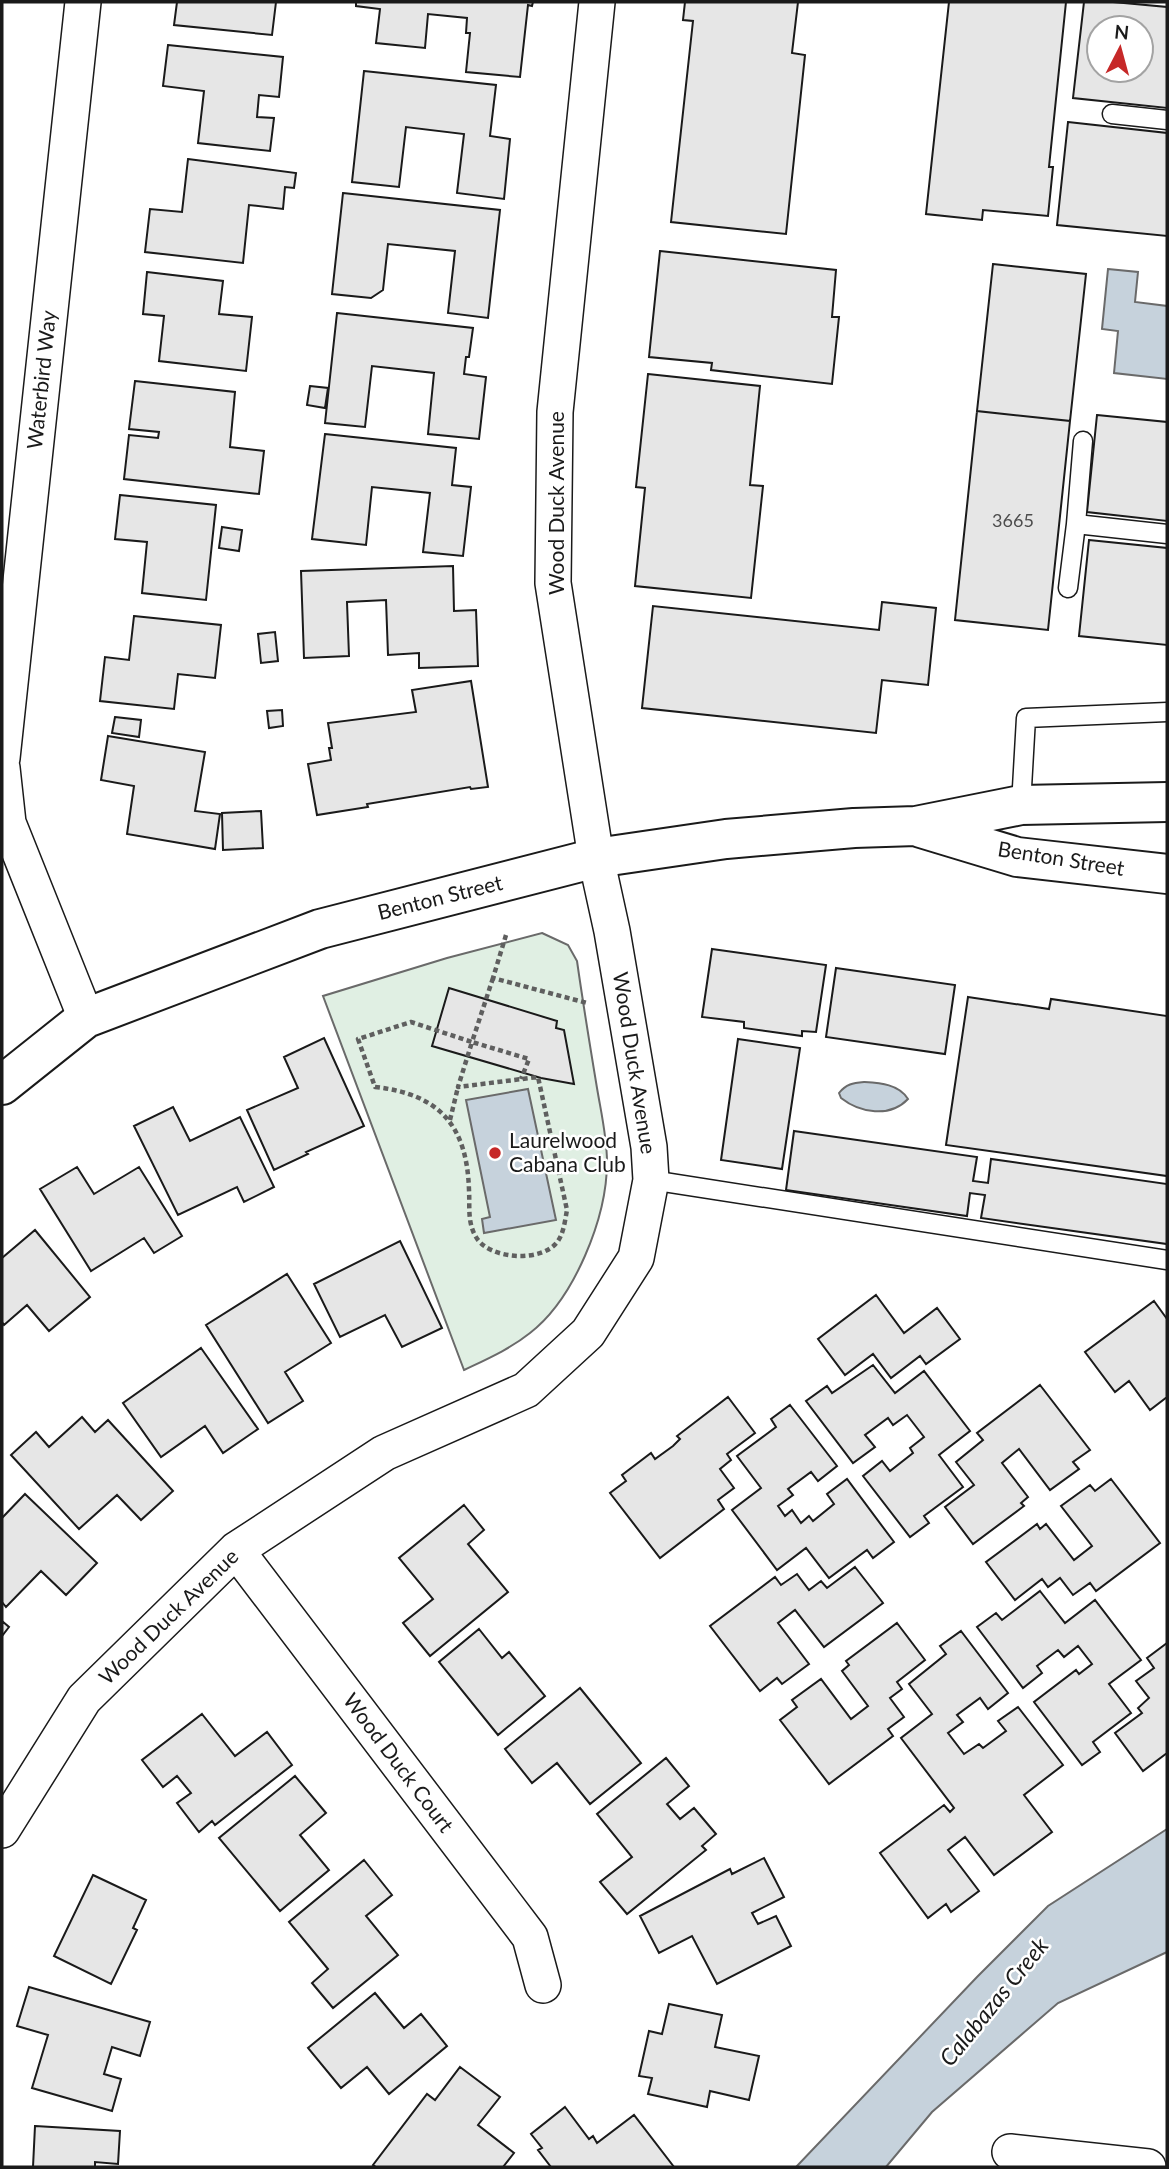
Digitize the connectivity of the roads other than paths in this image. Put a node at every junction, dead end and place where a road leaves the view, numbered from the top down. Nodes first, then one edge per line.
1 (83, 2) edge
2 (597, 2) edge
3 (1112, 114) dead end
4 (1167, 120) edge
5 (1083, 440) dead end
6 (1076, 524) junction
7 (1167, 534) edge
8 (1068, 588) dead end
9 (1167, 712) edge
10 (2, 758) edge
11 (2, 768) edge
12 (1167, 802) edge
13 (1021, 805) junction
14 (916, 827) junction
15 (596, 858) junction
16 (1167, 874) edge
17 (86, 1018) junction
18 (2, 1085) edge
19 (651, 1180) junction
20 (1167, 1260) edge
21 (236, 1550) junction
22 (2, 1830) edge
23 (542, 1986) dead end
24 (1010, 2152) dead end
25 (1148, 2167) edge

1 - 10 street, Waterbird Way
2 - 15 street, Wood Duck Avenue
3 - 4 lane
5 - 6 lane
6 - 7 lane
6 - 8 lane
9 - 13 lane
11 - 17 street
12 - 13 street, Benton Street
13 - 14 street, Benton Street
14 - 15 street, Benton Street
14 - 16 street, Benton Street
15 - 17 street, Benton Street
15 - 19 street, Wood Duck Avenue
17 - 18 street, Benton Street
19 - 20 lane
19 - 21 street, Wood Duck Avenue
21 - 22 street, Wood Duck Avenue
21 - 23 street, Wood Duck Court
24 - 25 street

